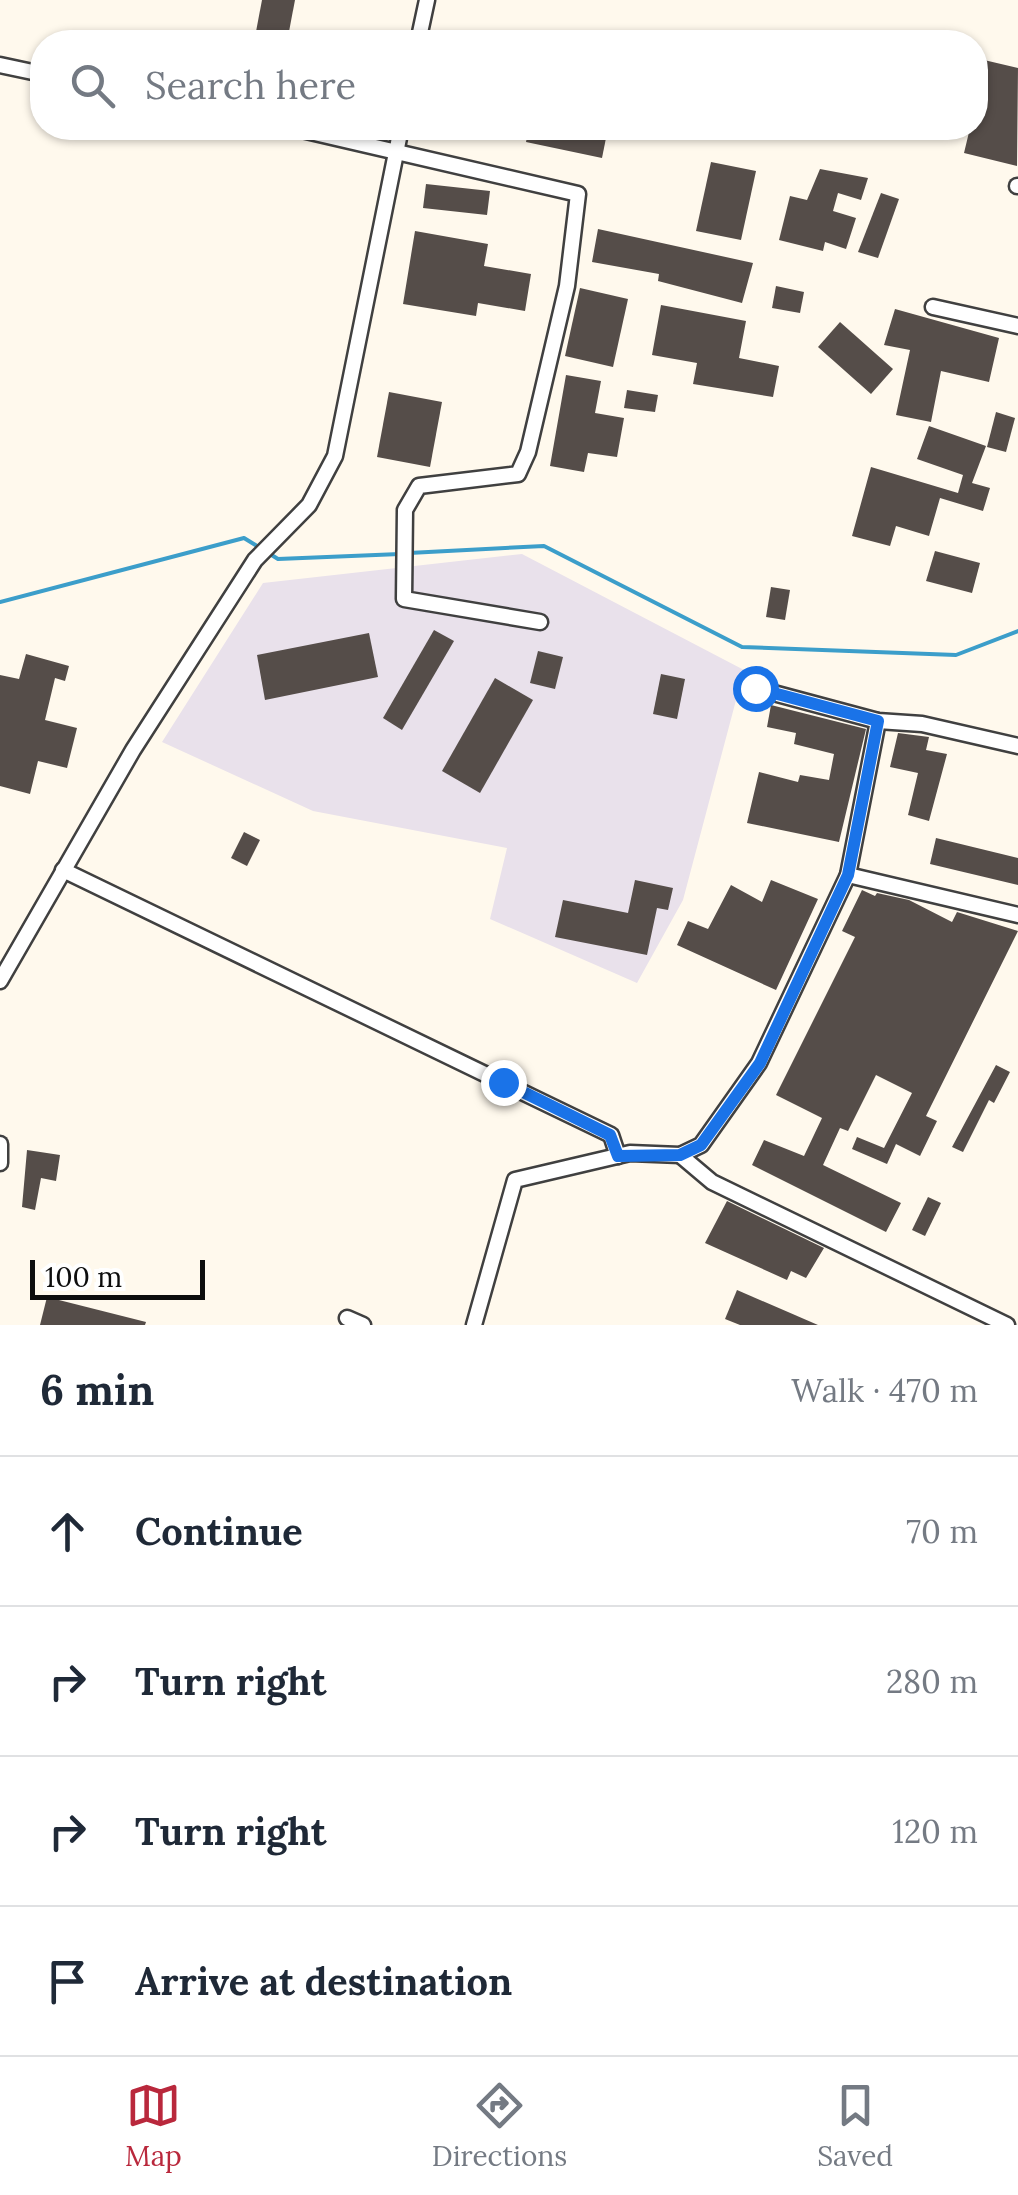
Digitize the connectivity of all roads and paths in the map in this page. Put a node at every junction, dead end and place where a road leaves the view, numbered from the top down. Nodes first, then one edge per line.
1 (427, 0) edge
2 (421, 30) edge
3 (0, 65) edge
4 (30, 71) edge
5 (349, 140) edge
6 (398, 140) edge
7 (396, 150) junction
8 (932, 307) dead end
9 (1018, 326) edge
10 (540, 622) dead end
11 (755, 688) dead end
12 (878, 721) junction
13 (1018, 746) edge
14 (63, 870) junction
15 (848, 875) junction
16 (1018, 915) edge
17 (0, 982) edge
18 (0, 1144) edge
19 (680, 1155) junction
20 (618, 1156) junction
21 (0, 1164) edge
22 (347, 1318) dead end
23 (363, 1325) edge
24 (474, 1325) edge
25 (1008, 1325) edge

1 - 2 street
3 - 4 street
5 - 7 street
6 - 7 street
7 - 10 street
7 - 14 street
8 - 9 street
11 - 12 street
12 - 13 street
12 - 15 street
14 - 17 street
14 - 20 street
15 - 16 street
15 - 19 street
18 - 21 street
19 - 20 street
19 - 25 street
20 - 24 street
22 - 23 street

